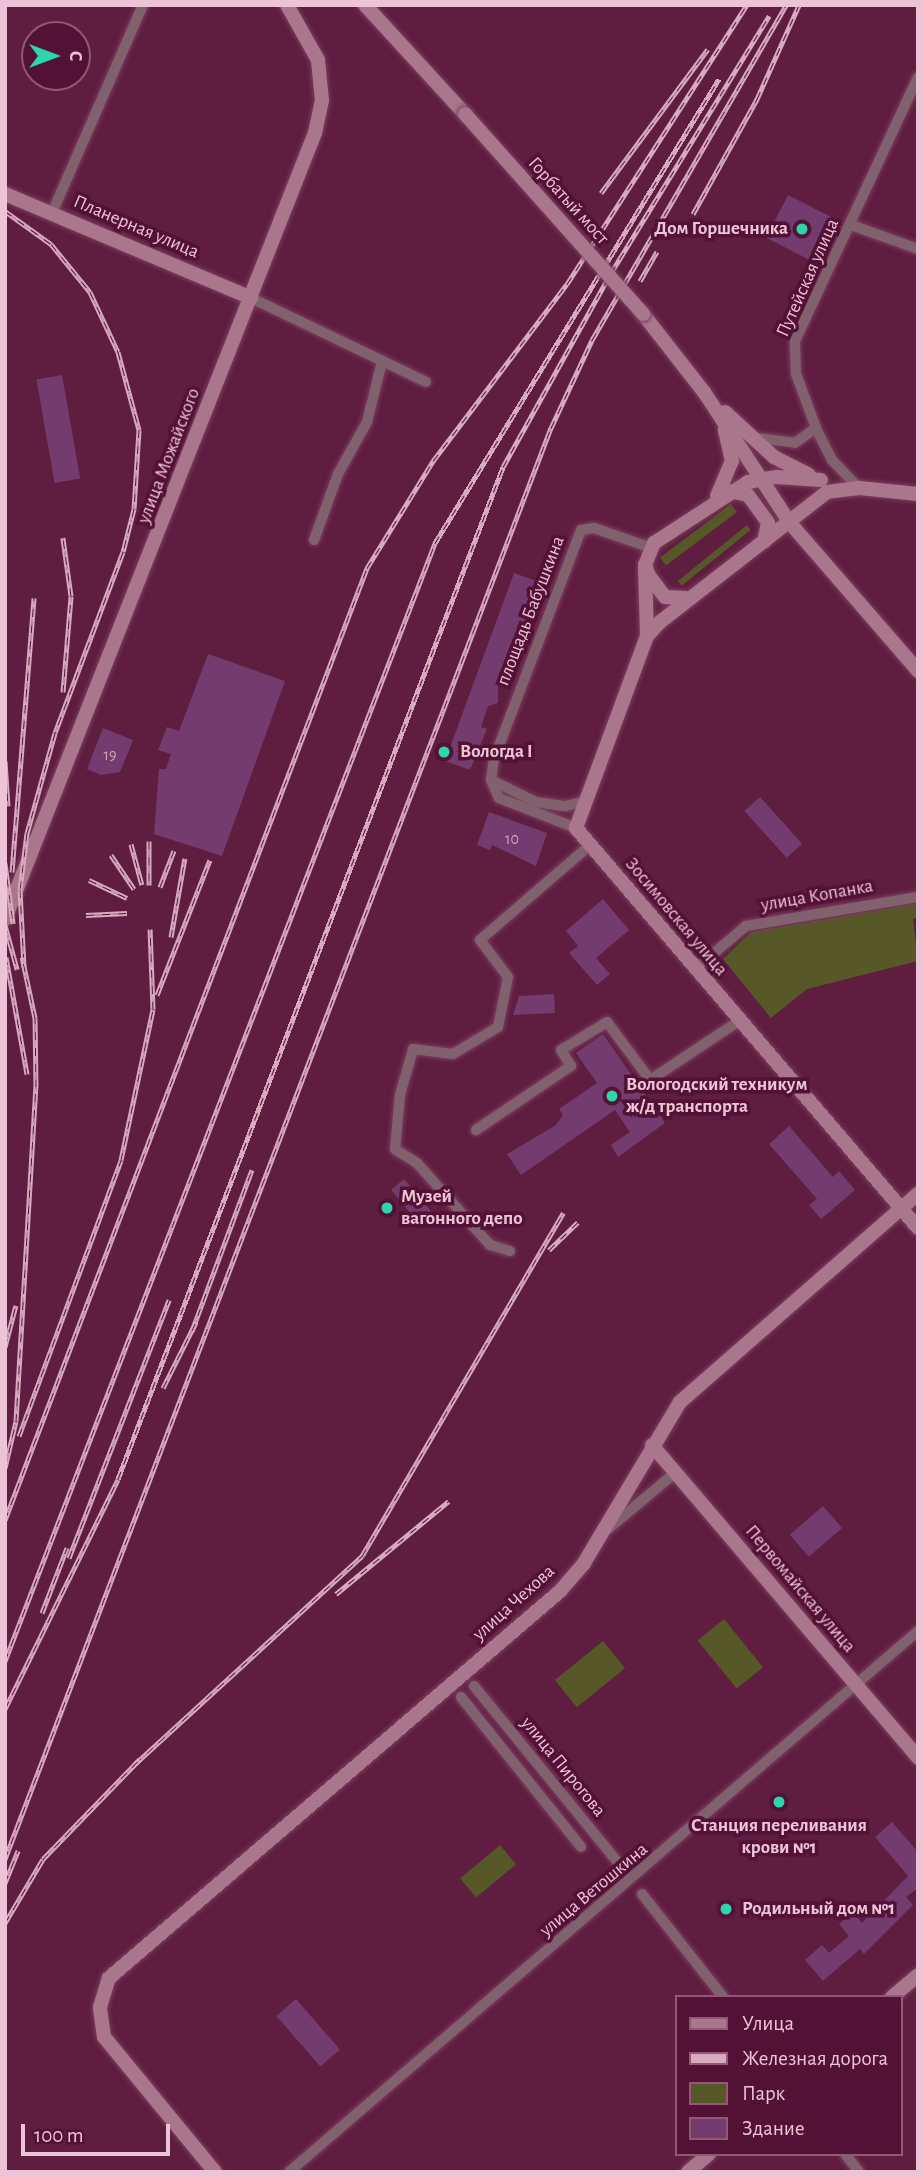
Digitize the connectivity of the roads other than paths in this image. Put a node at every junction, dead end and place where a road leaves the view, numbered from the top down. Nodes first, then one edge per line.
1 (143, 5) edge
2 (287, 5) edge
3 (365, 5) edge
4 (918, 77) edge
5 (5, 194) edge
6 (52, 213) junction
7 (851, 225) junction
8 (918, 249) edge
9 (251, 298) junction
10 (382, 362) junction
11 (426, 382) dead end
12 (704, 392) junction
13 (816, 428) junction
14 (751, 436) junction
15 (763, 478) junction
16 (821, 480) junction
17 (859, 488) junction
18 (840, 489) junction
19 (729, 491) junction
20 (918, 495) edge
21 (711, 504) junction
22 (790, 523) junction
23 (314, 540) dead end
24 (764, 542) junction
25 (652, 545) junction
26 (645, 565) junction
27 (688, 598) junction
28 (647, 636) junction
29 (918, 671) edge
30 (491, 780) junction
31 (584, 801) junction
32 (576, 828) junction
33 (590, 845) junction
34 (918, 897) edge
35 (5, 919) edge
36 (695, 969) junction
37 (739, 1021) junction
38 (476, 1130) dead end
39 (918, 1194) edge
40 (900, 1208) junction
41 (918, 1228) edge
42 (510, 1251) dead end
43 (652, 1446) junction
44 (676, 1472) junction
45 (602, 1533) junction
46 (918, 1631) edge
47 (854, 1683) junction
48 (474, 1686) dead end
49 (461, 1697) dead end
50 (918, 1758) edge
51 (581, 1847) dead end
52 (624, 1870) dead end
53 (642, 1894) dead end
54 (918, 1975) edge
55 (721, 1995) edge
56 (894, 1995) edge
57 (707, 2156) edge
58 (847, 2156) edge
59 (215, 2172) edge
60 (289, 2172) edge
61 (688, 2172) edge
62 (859, 2172) edge

1 - 6 street
2 - 9 street, улица Можайского
3 - 12 street, Горбатый мост, bridge
4 - 7 street, Путейская улица
5 - 6 street, Планерная улица
6 - 9 street, Планерная улица
7 - 8 street
7 - 13 street, Путейская улица
9 - 10 street
9 - 35 street, улица Можайского
10 - 11 street
10 - 23 street
12 - 14 street
12 - 15 street
12 - 21 street
13 - 14 street
13 - 17 street, Путейская улица
14 - 16 street
15 - 16 street
15 - 18 street
15 - 19 street
15 - 22 street
16 - 17 street
17 - 18 street
17 - 20 street
18 - 22 street
19 - 21 street
19 - 24 street
21 - 25 street
22 - 24 street
22 - 29 street
24 - 27 street
25 - 26 street
25 - 30 street, площадь Бабушкина
26 - 27 street
26 - 28 street
27 - 28 street
28 - 31 street
30 - 31 street
30 - 32 street
31 - 32 street
32 - 33 street, Зосимовская улица
33 - 36 street, Зосимовская улица
33 - 42 street
34 - 36 street, улица Копанка
36 - 37 street, Зосимовская улица
37 - 38 street
37 - 40 street, Зосимовская улица
39 - 40 street, улица Чехова
40 - 41 street, Зосимовская улица
40 - 43 street, улица Чехова
43 - 44 street, Первомайская улица
43 - 45 street, улица Чехова
44 - 45 street
44 - 47 street, Первомайская улица
45 - 59 street, улица Чехова
46 - 47 street, улица Ветошкина
47 - 50 street, Первомайская улица
47 - 60 street, улица Ветошкина
48 - 52 street, улица Пирогова
49 - 51 street, улица Пирогова
53 - 55 street
54 - 56 street
57 - 61 street
58 - 62 street

